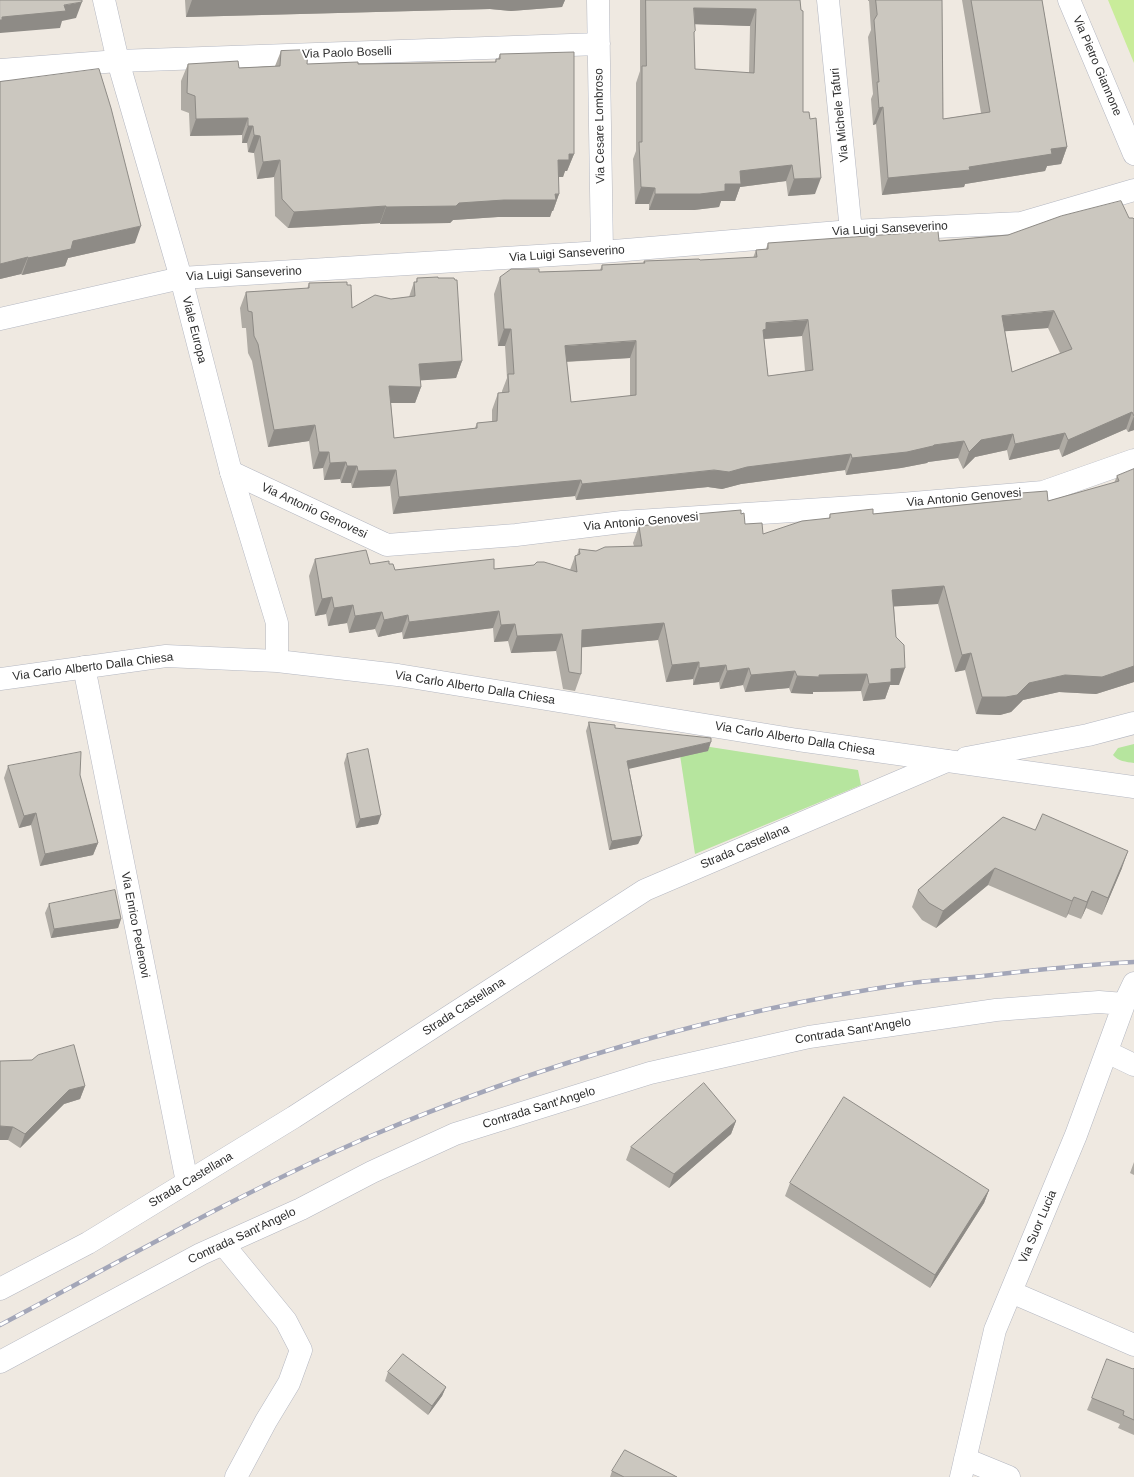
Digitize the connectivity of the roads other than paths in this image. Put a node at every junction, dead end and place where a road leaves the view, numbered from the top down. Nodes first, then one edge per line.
1 (104, 0) edge
2 (598, 0) edge
3 (828, 0) edge
4 (1069, 0) edge
5 (599, 44) junction
6 (118, 61) junction
7 (0, 70) edge
8 (1134, 154) edge
9 (1134, 190) edge
10 (851, 231) junction
11 (602, 252) junction
12 (181, 278) junction
13 (0, 319) edge
14 (1134, 460) edge
15 (231, 472) junction
16 (278, 661) junction
17 (84, 667) junction
18 (0, 679) edge
19 (1134, 724) edge
20 (947, 761) junction
21 (1134, 787) edge
22 (1134, 983) edge
23 (1124, 1004) junction
24 (1107, 1052) junction
25 (1134, 1065) edge
26 (187, 1182) junction
27 (223, 1244) junction
28 (0, 1289) edge
29 (1011, 1292) junction
30 (1134, 1345) edge
31 (0, 1362) edge
32 (963, 1468) edge
33 (236, 1477) edge
34 (1009, 1477) edge

1 - 6 street, Viale Europa
2 - 5 street, Via Cesare Lombroso
3 - 10 street, Via Michele Tafuri
4 - 8 street, Via Pietro Giannone
5 - 6 street, Via Paolo Boselli
5 - 11 street, Via Cesare Lombroso
6 - 7 street, Via Paolo Boselli
6 - 12 street, Viale Europa
9 - 10 street, Via Luigi Sanseverino
10 - 11 street, Via Luigi Sanseverino
11 - 12 street, Via Luigi Sanseverino
12 - 13 street, Via Luigi Sanseverino
12 - 15 street, Viale Europa
14 - 15 street, Via Antonio Genovesi
15 - 16 street, Viale Europa
16 - 17 street, Via Carlo Alberto Dalla Chiesa
16 - 20 street, Via Carlo Alberto Dalla Chiesa
17 - 18 street, Via Carlo Alberto Dalla Chiesa
17 - 26 street, Via Enrico Pedenovi
19 - 20 street
20 - 21 street, Via Carlo Alberto Dalla Chiesa
20 - 26 street, Strada Castellana
22 - 23 street, Via Suor Lucia
23 - 24 street, Via Suor Lucia
23 - 27 street, Contrada Sant'Angelo
24 - 25 street
24 - 29 street, Via Suor Lucia
26 - 28 street, Strada Castellana
27 - 31 street, Contrada Sant'Angelo
27 - 33 street
29 - 30 street
29 - 32 street, Via Suor Lucia
32 - 34 street

